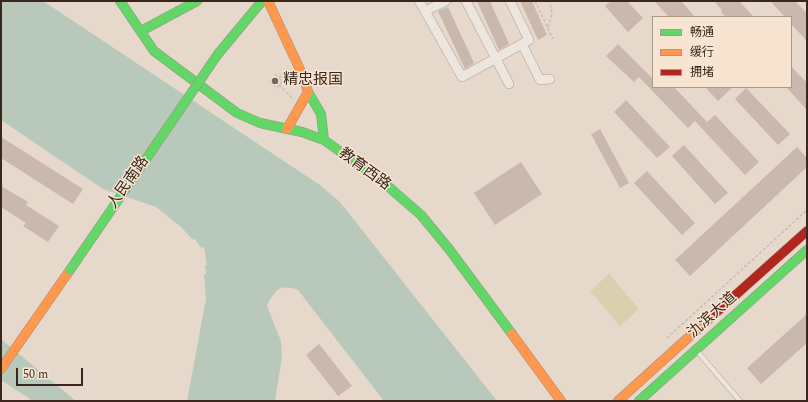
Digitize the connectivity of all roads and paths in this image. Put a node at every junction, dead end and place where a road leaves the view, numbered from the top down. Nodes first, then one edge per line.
1 (10, 1) edge
2 (120, 1) edge
3 (197, 1) edge
4 (268, 1) edge
5 (419, 1) edge
6 (446, 1) edge
7 (466, 1) edge
8 (510, 1) edge
9 (536, 1) edge
10 (550, 1) edge
11 (258, 3) edge
12 (425, 11) junction
13 (1, 16) edge
14 (548, 27) junction
15 (141, 31) junction
16 (553, 39) dead end
17 (522, 44) junction
18 (496, 58) junction
19 (550, 79) dead end
20 (509, 84) dead end
21 (279, 85) junction
22 (308, 92) junction
23 (301, 106) junction
24 (287, 129) junction
25 (324, 140) junction
26 (807, 210) edge
27 (807, 231) edge
28 (807, 250) edge
29 (668, 338) dead end
30 (687, 340) junction
31 (696, 350) junction
32 (1, 369) edge
33 (561, 401) edge
34 (618, 401) edge
35 (639, 401) edge
36 (740, 401) edge

1 - 13 path
2 - 15 main road, 教育西路
3 - 15 main road
4 - 22 main road
5 - 12 street
6 - 12 street
7 - 18 street
8 - 17 street
9 - 14 path
10 - 14 path
11 - 32 main road, 人民南路, bridge
12 - 18 street
14 - 16 path
15 - 24 main road, 教育西路
17 - 18 street
17 - 19 street
18 - 20 street
21 - 21 path
21 - 23 path
22 - 23 main road
22 - 25 main road
23 - 24 main road
24 - 25 main road, 教育西路
25 - 33 main road, 教育西路
26 - 29 path
27 - 30 main road, 氿滨大道
28 - 31 main road, 氿滨大道
30 - 31 lane
30 - 34 main road, 氿滨大道
31 - 35 main road, 氿滨大道
31 - 36 lane

